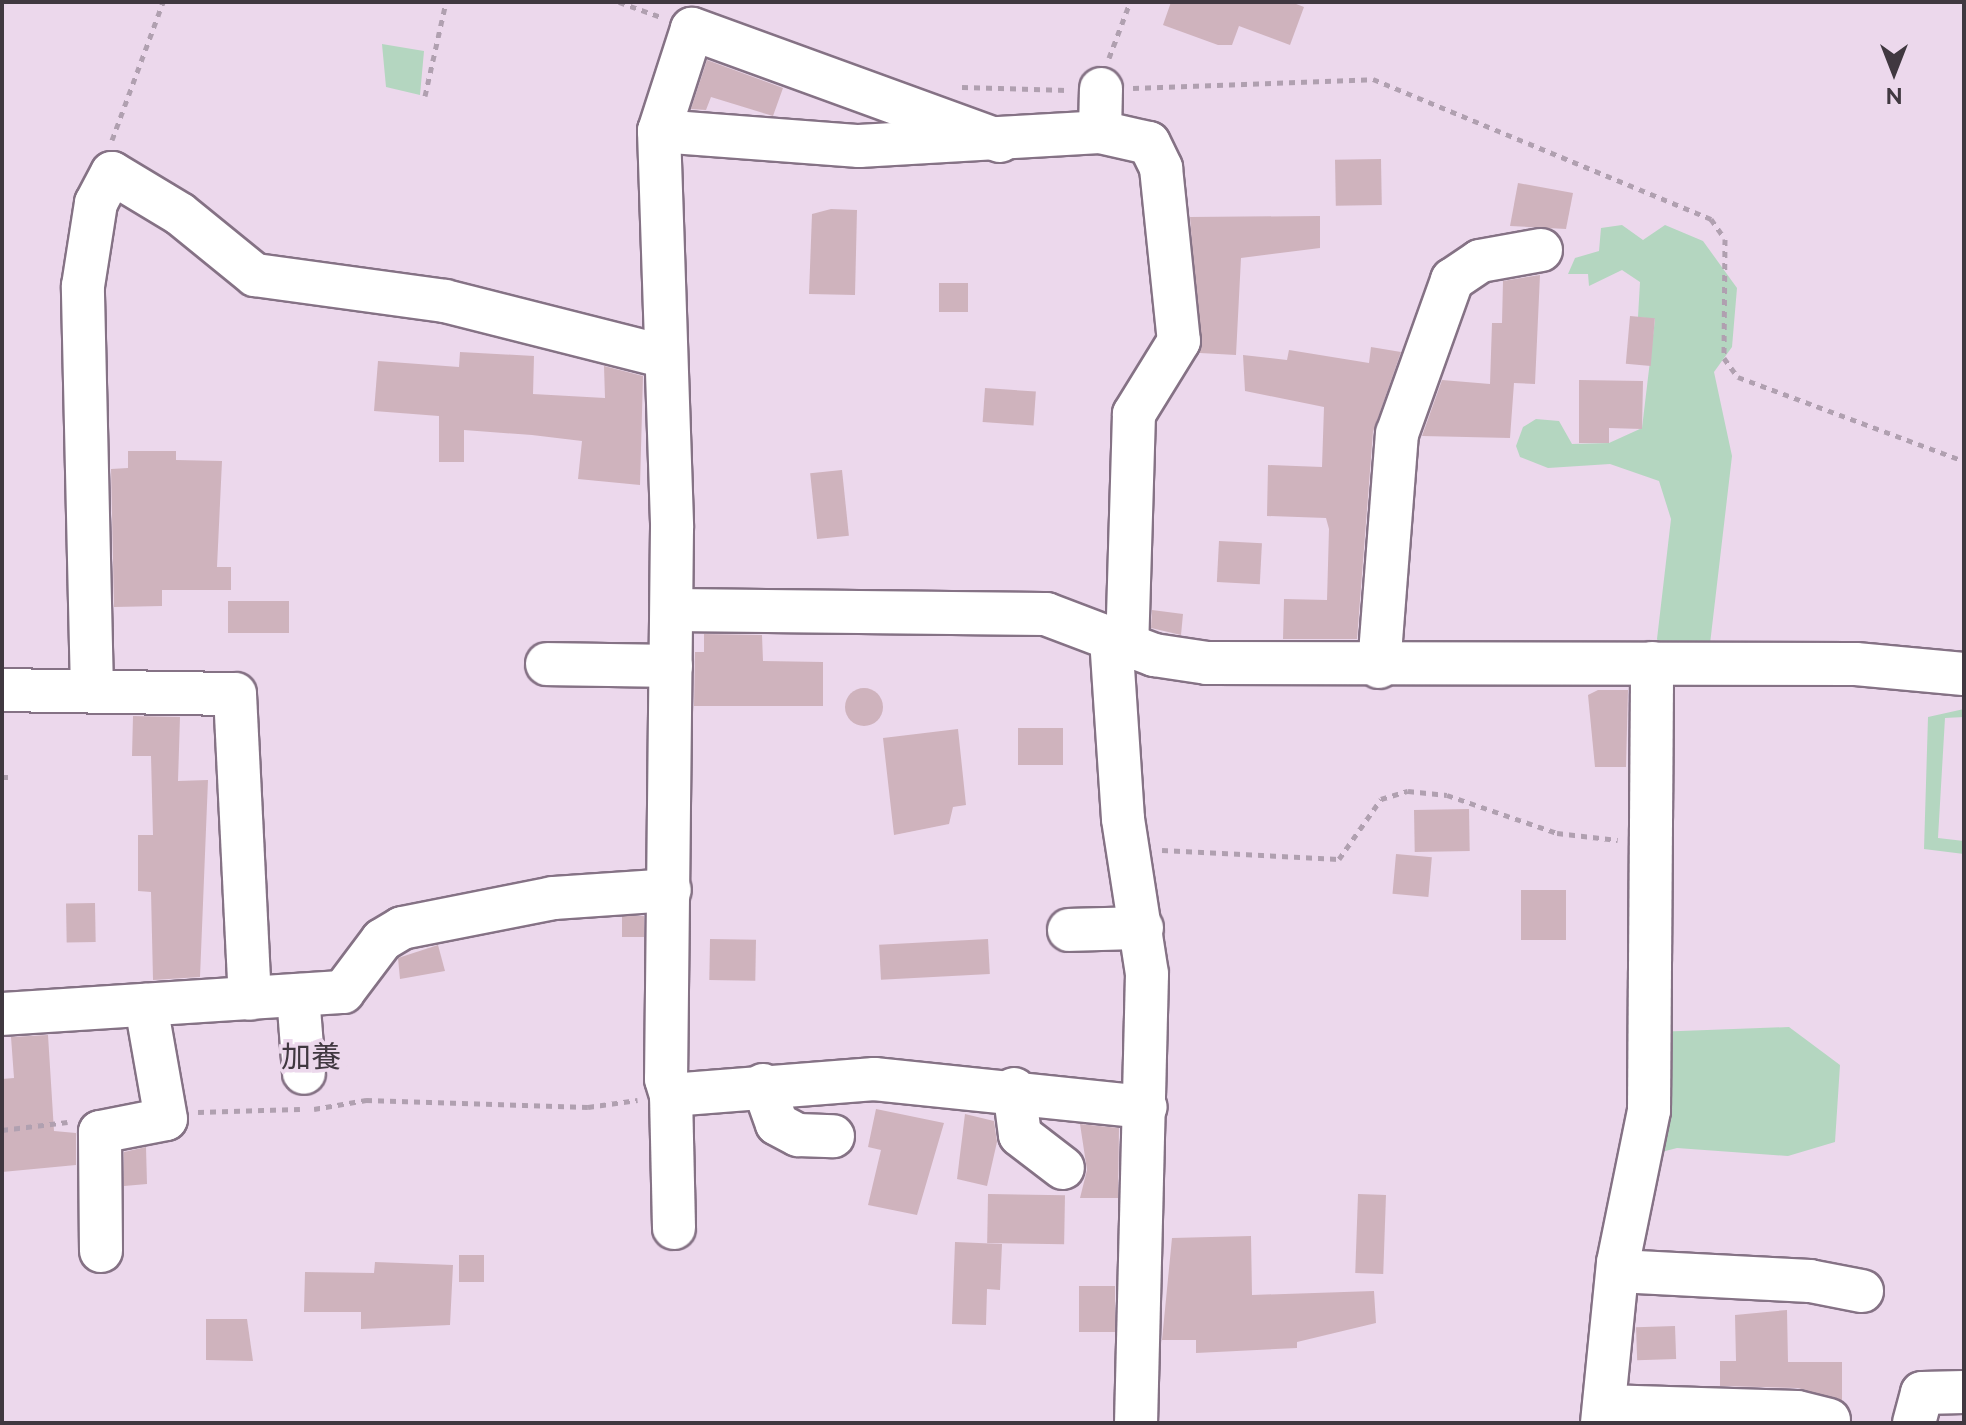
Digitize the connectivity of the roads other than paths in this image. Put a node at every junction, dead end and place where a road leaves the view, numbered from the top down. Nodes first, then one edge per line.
1 (1101, 89) road end
2 (659, 131) junction
3 (1100, 132) junction
4 (1000, 141) junction
5 (1541, 250) dead end
6 (662, 356) junction
7 (672, 610) junction
8 (1119, 641) junction
9 (1652, 663) junction
10 (547, 664) dead end
11 (671, 666) junction
12 (1379, 667) junction
13 (1964, 674) edge
14 (2, 690) edge
15 (92, 691) junction
16 (670, 890) junction
17 (1142, 928) junction
18 (1069, 930) dead end
19 (298, 995) junction
20 (250, 999) junction
21 (146, 1005) junction
22 (2, 1014) edge
23 (304, 1073) dead end
24 (763, 1085) junction
25 (1014, 1089) junction
26 (670, 1091) junction
27 (1146, 1107) junction
28 (833, 1136) dead end
29 (1063, 1168) dead end
30 (674, 1228) dead end
31 (101, 1251) dead end
32 (1618, 1271) junction
33 (1862, 1291) dead end
34 (1964, 1392) edge
35 (1603, 1414) edge
36 (1829, 1420) dead end
37 (1136, 1423) edge
38 (1914, 1423) edge

1 - 3 street
2 - 4 street
2 - 4 street
2 - 6 street
3 - 4 street
3 - 8 street
5 - 12 street
6 - 7 street
6 - 15 street
7 - 8 street
7 - 11 street
8 - 12 street
8 - 17 street
9 - 12 street
9 - 13 street
9 - 32 street
10 - 11 street
11 - 16 street
14 - 15 street
15 - 20 street
16 - 19 street
16 - 26 street
17 - 18 street
17 - 27 street
19 - 20 street
19 - 23 street
20 - 21 street
21 - 22 street
21 - 31 street
24 - 25 street
24 - 26 street
24 - 28 street
25 - 27 street
25 - 29 street
26 - 30 street
27 - 37 street
32 - 33 street
32 - 35 street
34 - 38 street
35 - 36 street

